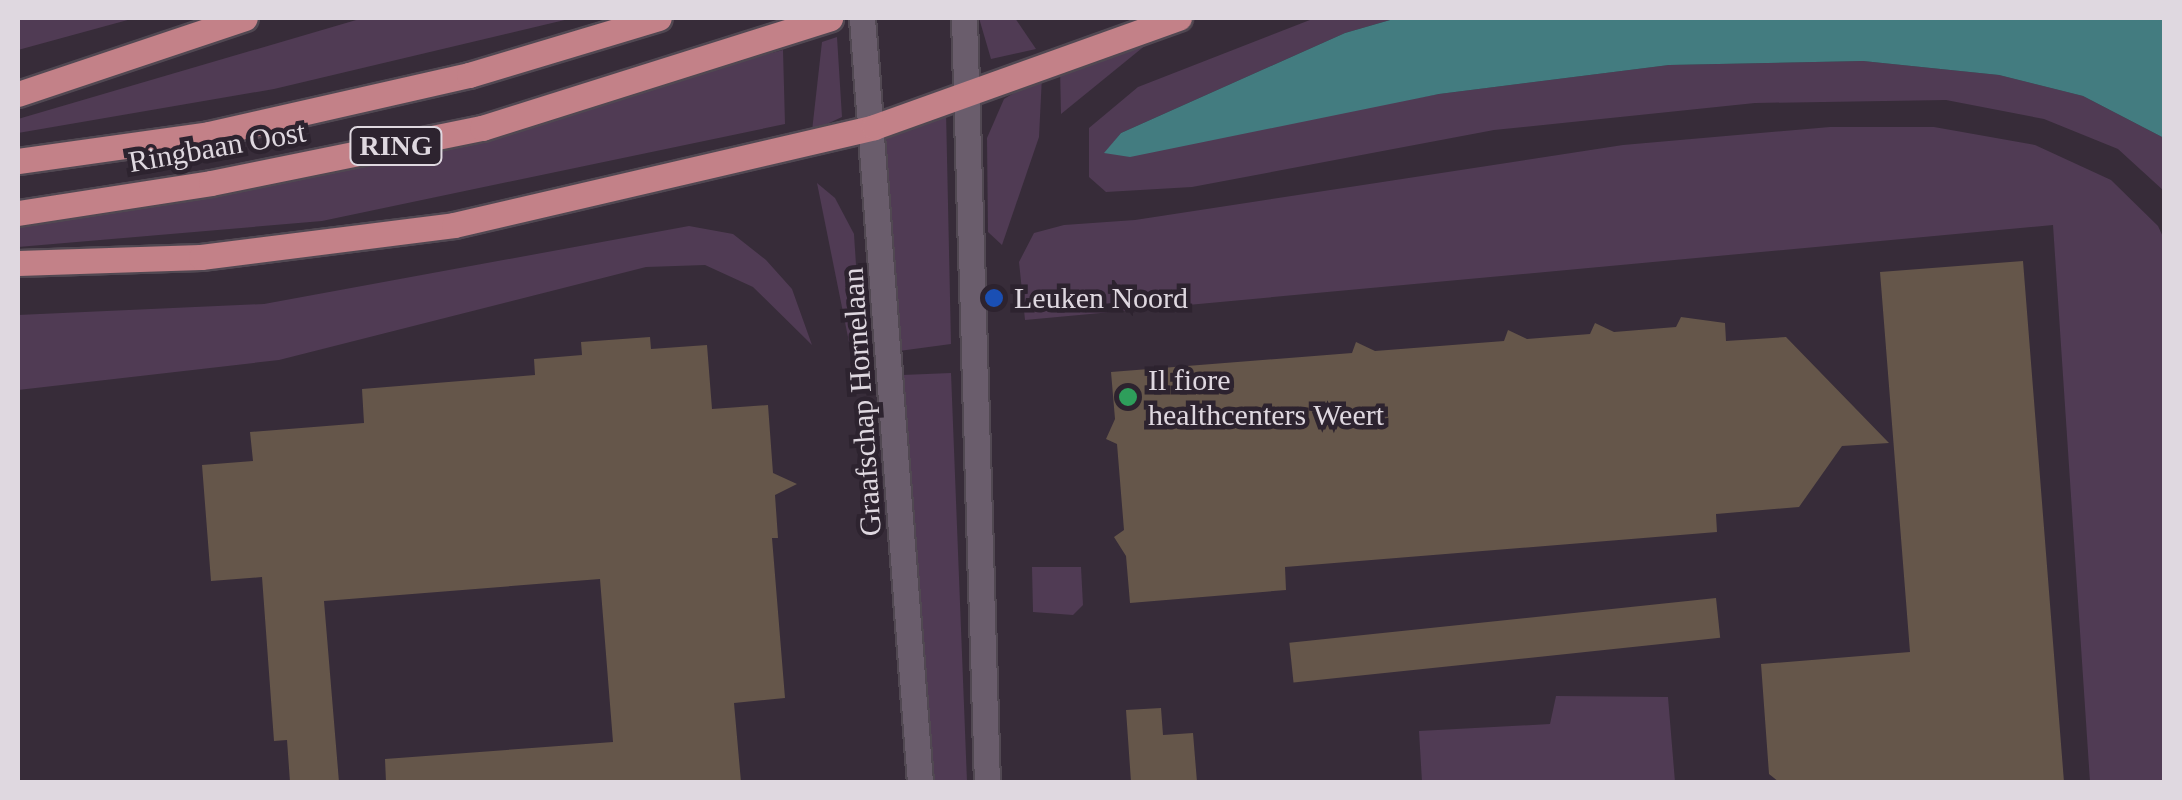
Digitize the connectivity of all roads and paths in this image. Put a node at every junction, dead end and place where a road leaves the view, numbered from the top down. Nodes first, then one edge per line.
1 (246, 18) edge
2 (659, 18) edge
3 (830, 18) edge
4 (862, 18) edge
5 (964, 18) edge
6 (1179, 18) edge
7 (18, 94) edge
8 (970, 95) junction
9 (874, 128) junction
10 (18, 161) edge
11 (18, 213) edge
12 (18, 263) edge
13 (920, 782) edge
14 (987, 782) edge

1 - 7 main road
2 - 10 main road, Ringbaan Oost / RING
3 - 11 main road, Ringbaan Oost / RING
4 - 9 street, Graafschap Hornelaan
5 - 8 street
6 - 8 main road
8 - 9 main road
8 - 14 street
9 - 12 main road
9 - 13 street, Graafschap Hornelaan

